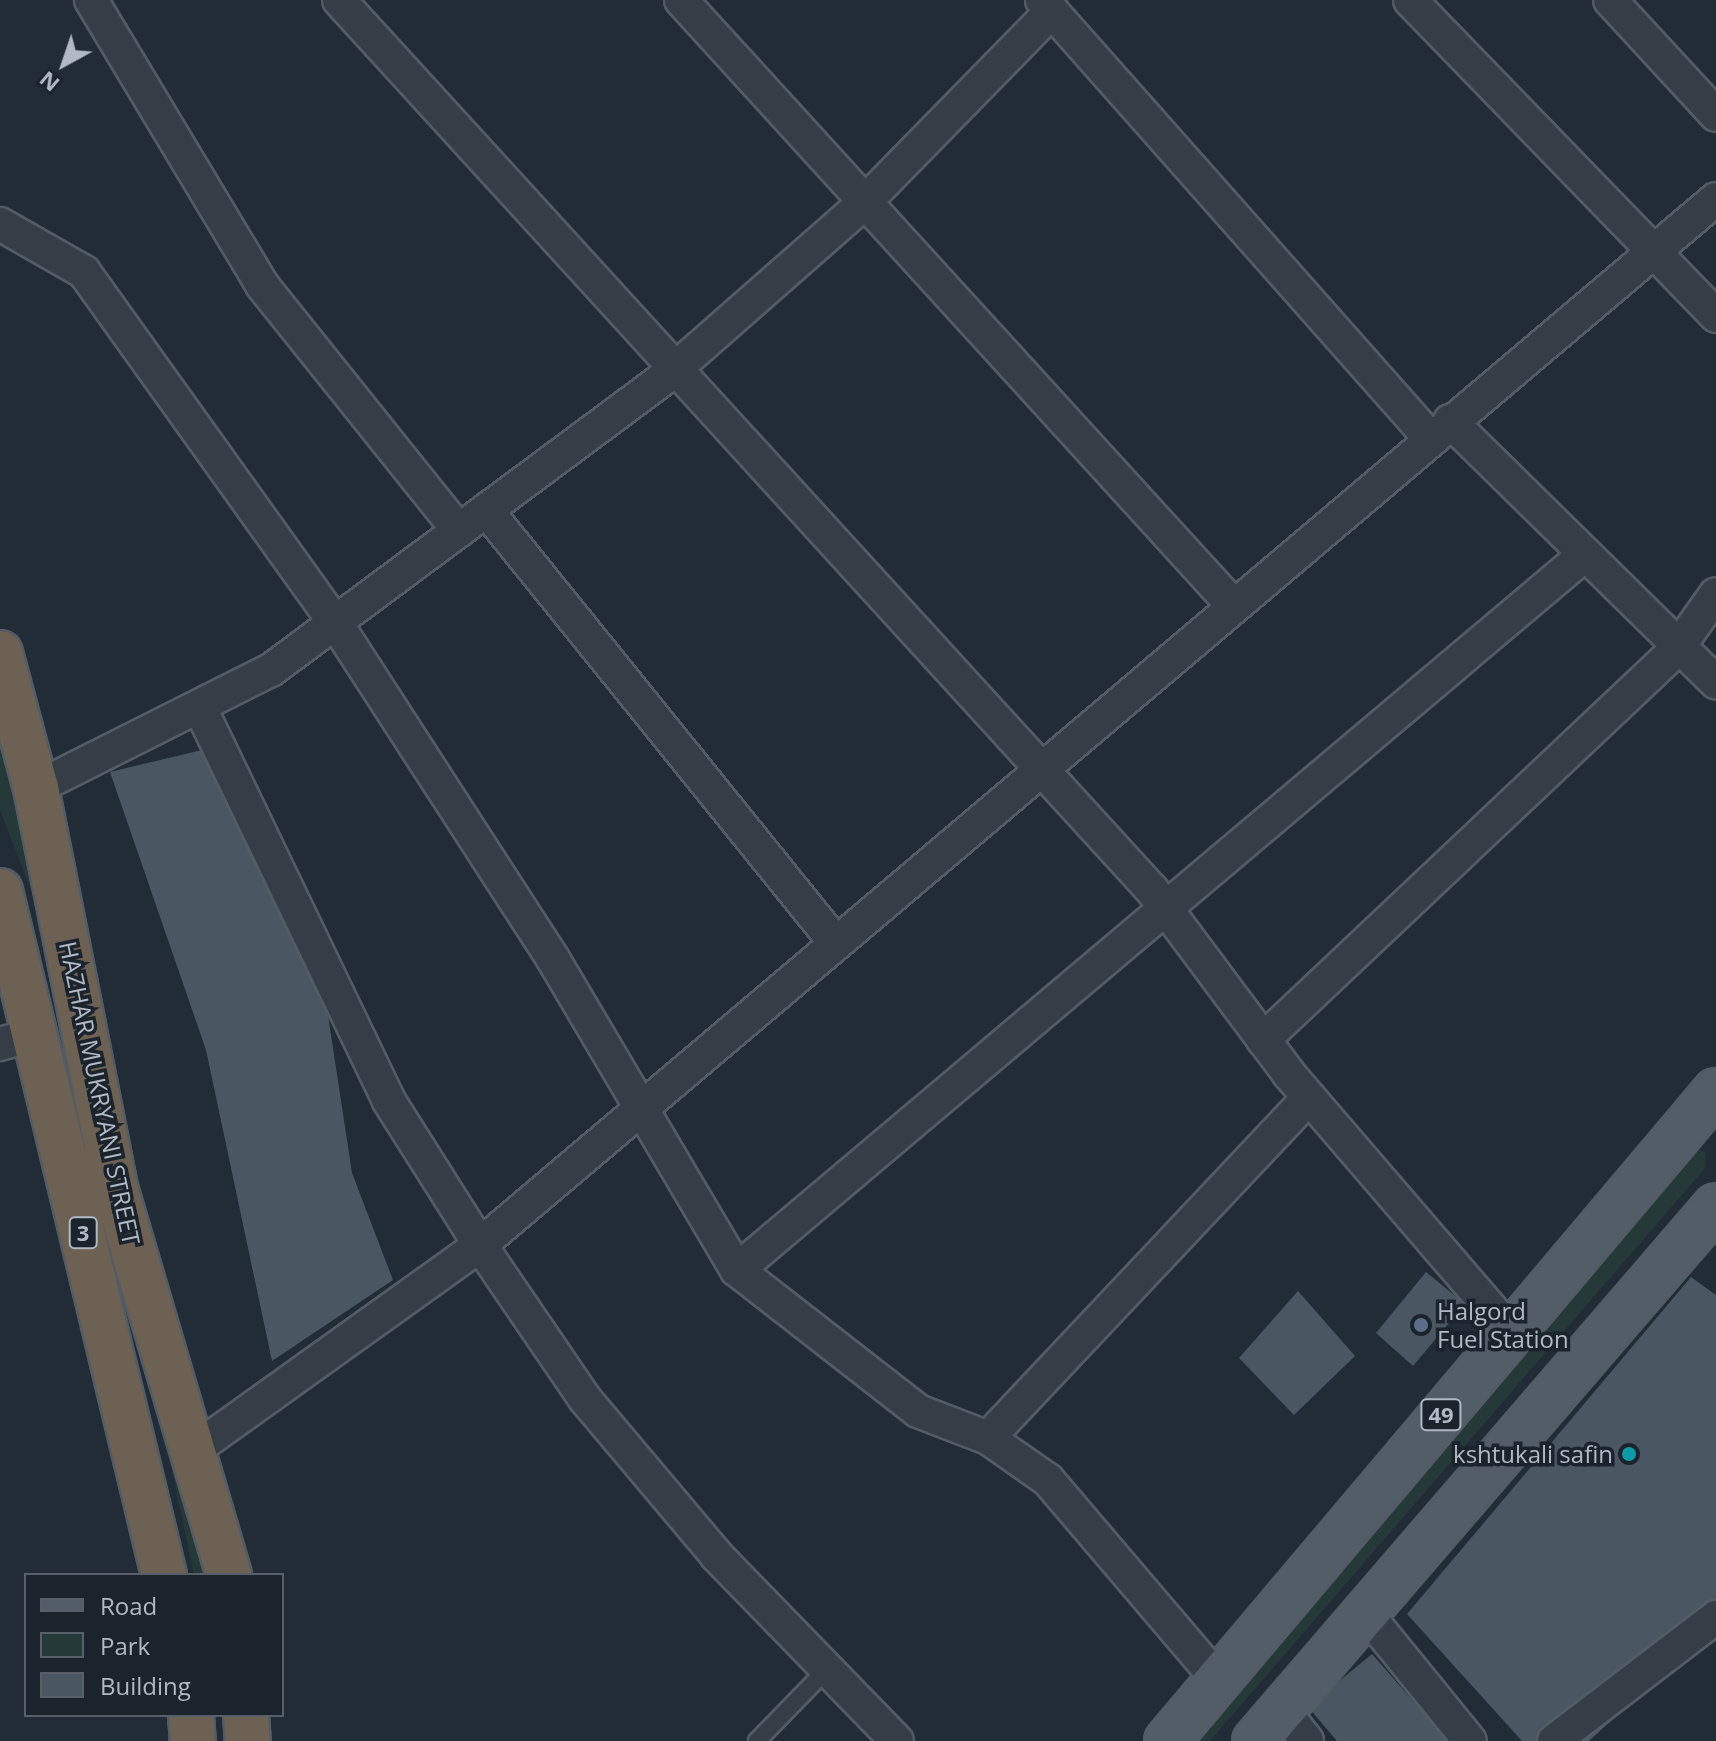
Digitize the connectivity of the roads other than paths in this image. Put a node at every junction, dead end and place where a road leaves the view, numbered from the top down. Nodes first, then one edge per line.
1 (91, 0) edge
2 (339, 0) edge
3 (681, 0) edge
4 (1410, 0) edge
5 (1610, 0) edge
6 (1047, 6) edge
7 (1716, 115) edge
8 (1716, 199) edge
9 (863, 204) junction
10 (0, 224) edge
11 (1655, 250) junction
12 (1716, 316) edge
13 (678, 366) junction
14 (1440, 430) junction
15 (487, 511) junction
16 (459, 531) junction
17 (1582, 557) junction
18 (1716, 594) edge
19 (1231, 603) junction
20 (337, 625) junction
21 (1677, 649) junction
22 (0, 653) edge
23 (1716, 682) edge
24 (201, 710) junction
25 (1047, 773) junction
26 (36, 788) junction
27 (0, 891) edge
28 (1168, 911) junction
29 (835, 942) junction
30 (17, 1039) edge
31 (1263, 1040) junction
32 (1309, 1097) junction
33 (644, 1109) junction
34 (1710, 1109) edge
35 (97, 1199) junction
36 (1716, 1206) edge
37 (480, 1245) junction
38 (737, 1270) junction
39 (1511, 1332) junction
40 (988, 1438) junction
41 (194, 1450) junction
42 (164, 1573) edge
43 (228, 1573) edge
44 (1365, 1612) junction
45 (1716, 1617) edge
46 (827, 1669) junction
47 (1218, 1680) junction
48 (191, 1717) edge
49 (246, 1717) edge
50 (1281, 1731) edge
51 (193, 1741) edge
52 (248, 1741) edge
53 (757, 1741) edge
54 (897, 1741) edge
55 (1167, 1741) edge
56 (1470, 1741) edge
57 (1554, 1741) edge

1 - 16 street
2 - 13 street
3 - 9 street
4 - 11 street
5 - 7 street
6 - 9 street
6 - 14 street
8 - 11 street
9 - 13 street
9 - 19 street
10 - 20 street
11 - 12 street
11 - 14 street
13 - 15 street
13 - 25 street
14 - 17 street
14 - 19 street
15 - 16 street
15 - 29 street
16 - 20 street
17 - 21 street
17 - 28 street
18 - 21 street
19 - 25 street
20 - 24 street
20 - 33 street
21 - 23 street
21 - 31 street
22 - 26 highway, HAZHAR MUKRYANI STREET / 3
24 - 26 street
24 - 37 street
25 - 28 street
25 - 29 street
26 - 35 highway, HAZHAR MUKRYANI STREET / 3
27 - 30 highway, HAZHAR MUKRYANI STREET / 3
28 - 31 street
28 - 38 street
29 - 33 street
30 - 35 highway, HAZHAR MUKRYANI STREET / 3
31 - 32 street
32 - 39 street
32 - 40 street
33 - 37 street
33 - 38 street
34 - 39 main road, 49
35 - 41 highway, HAZHAR MUKRYANI STREET / 3
35 - 42 highway, HAZHAR MUKRYANI STREET / 3
36 - 44 main road
37 - 41 street
37 - 46 street
38 - 40 street
39 - 47 main road, 49
40 - 47 street
41 - 43 highway, HAZHAR MUKRYANI STREET / 3
44 - 50 main road
44 - 56 street
45 - 57 street
46 - 53 lane
46 - 54 street
47 - 55 main road, 49
48 - 51 highway
49 - 52 highway

